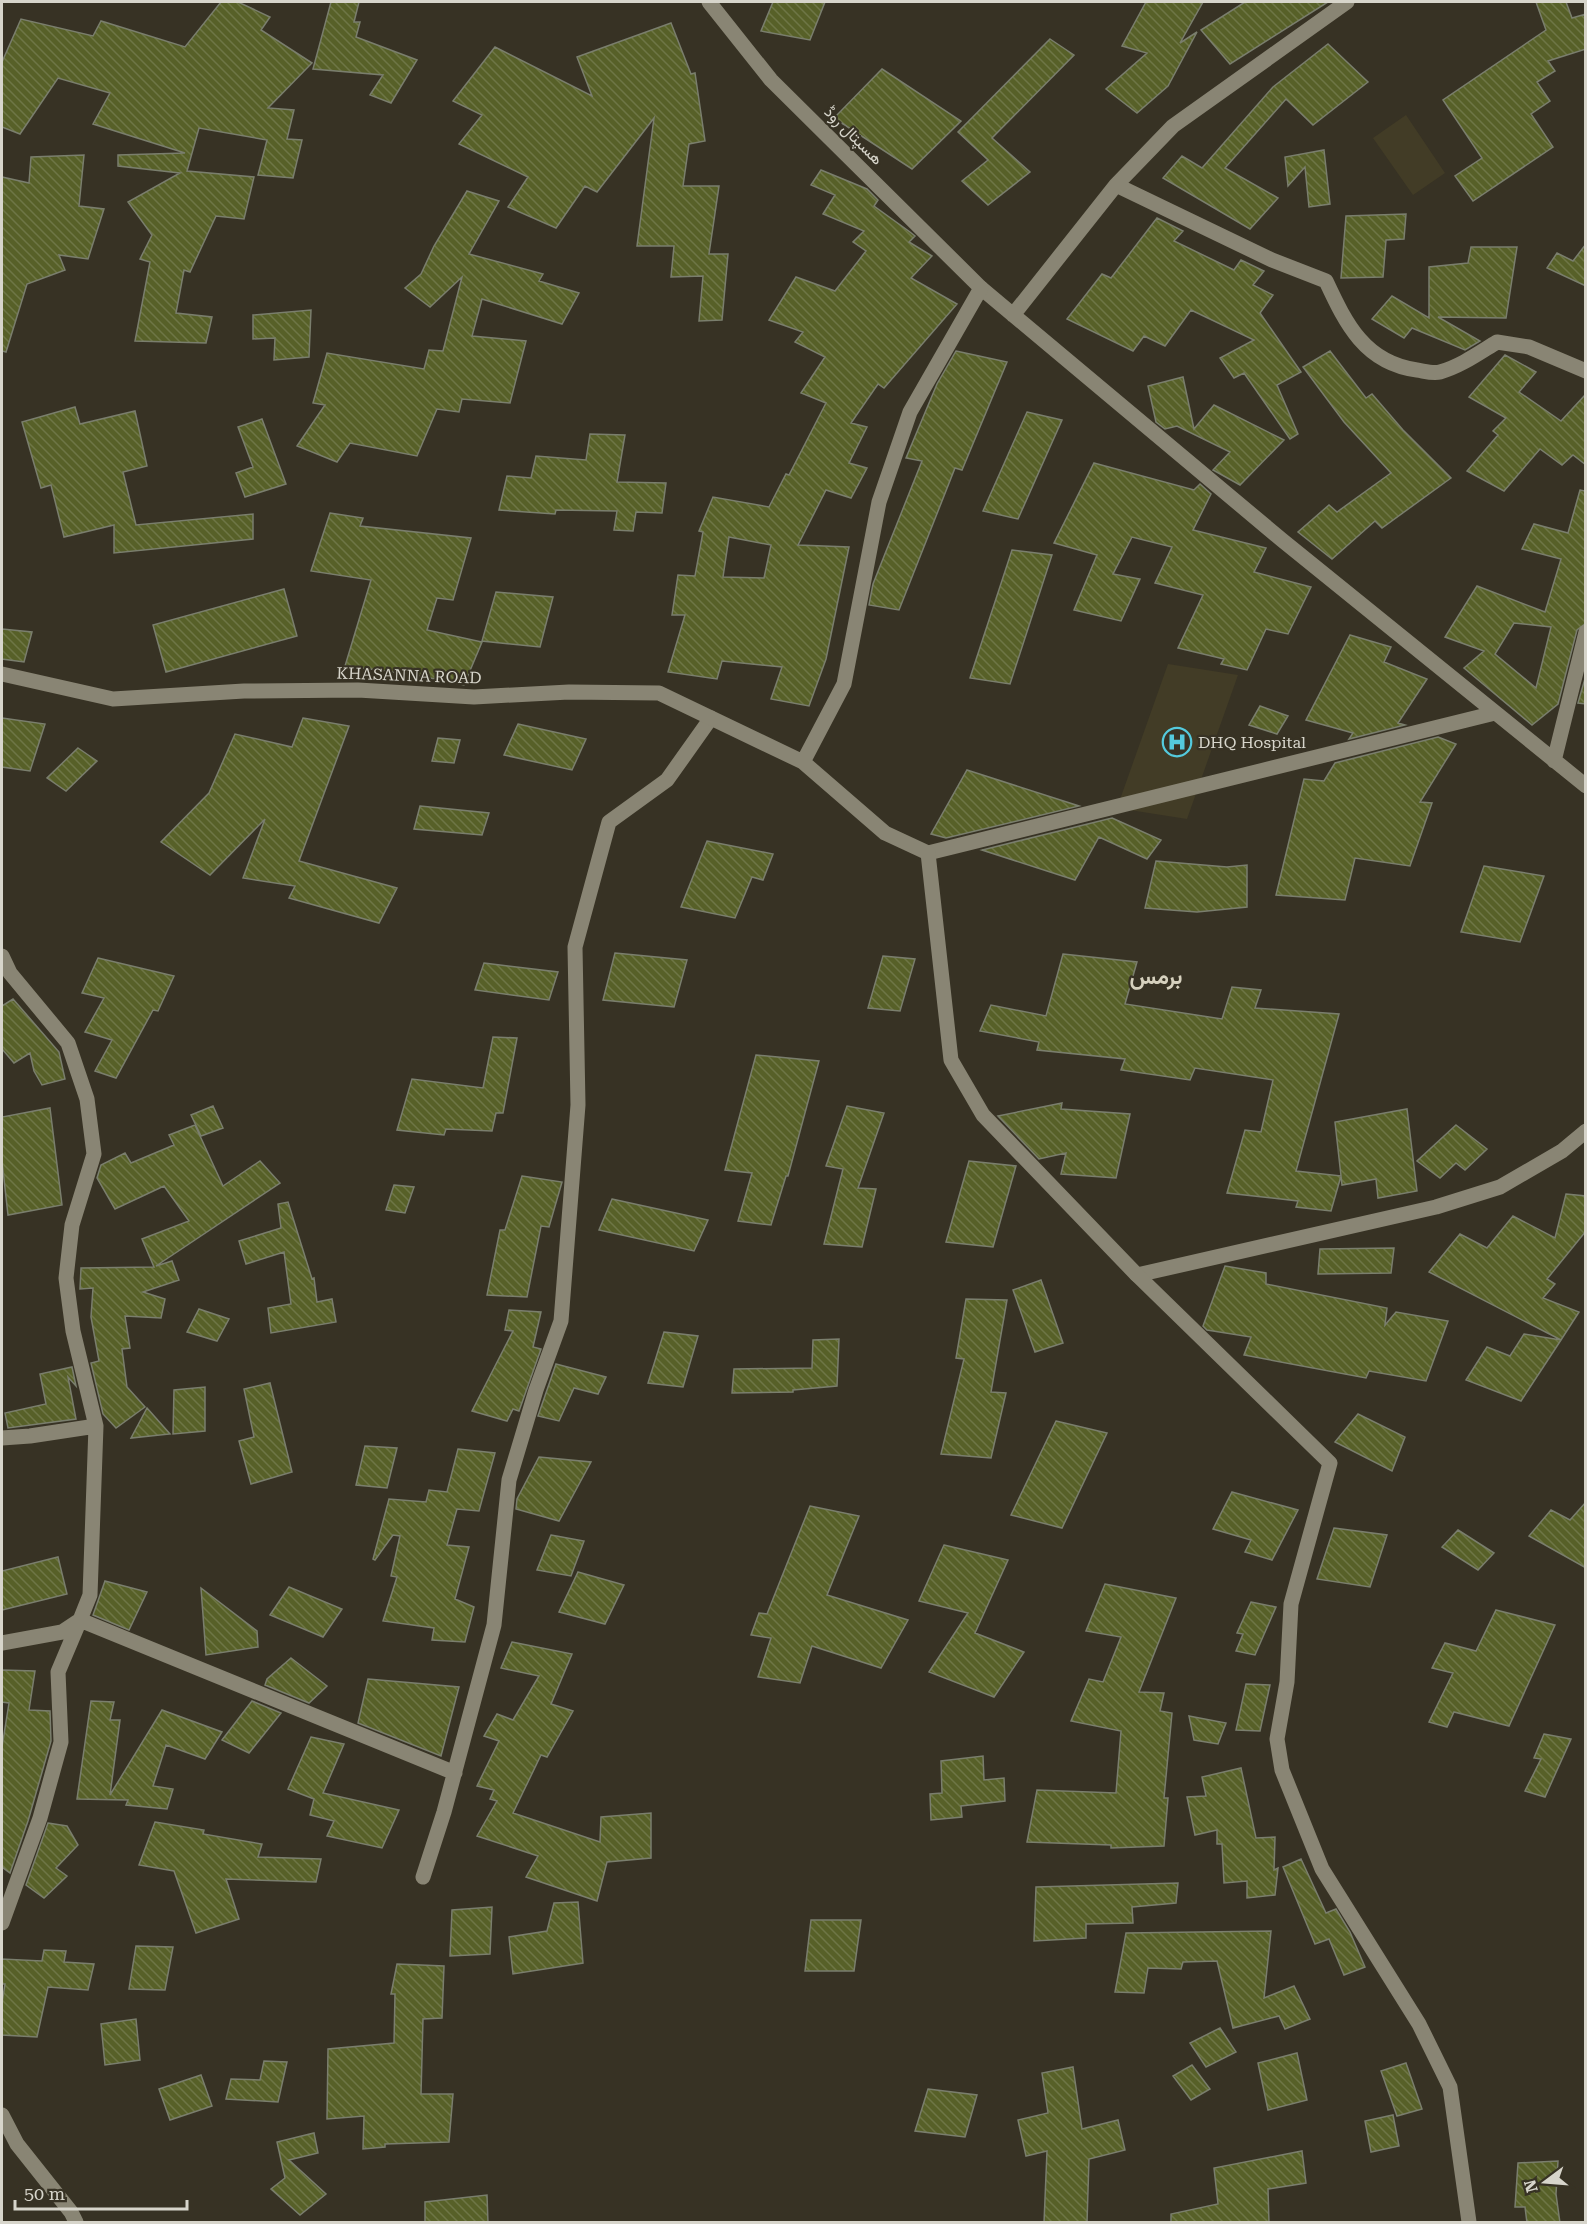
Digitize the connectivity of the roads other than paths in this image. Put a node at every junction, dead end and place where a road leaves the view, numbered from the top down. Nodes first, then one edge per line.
1 (709, 2) edge
2 (1347, 2) edge
3 (1116, 185) junction
4 (981, 288) junction
5 (1013, 315) junction
6 (1586, 371) edge
7 (1586, 632) edge
8 (2, 674) edge
9 (1495, 713) junction
10 (711, 718) junction
11 (1554, 761) junction
12 (803, 762) junction
13 (1586, 786) edge
14 (928, 853) junction
15 (2, 956) edge
16 (1586, 1131) edge
17 (1137, 1275) junction
18 (96, 1426) junction
19 (2, 1438) edge
20 (81, 1620) junction
21 (2, 1643) edge
22 (455, 1773) junction
23 (423, 1877) dead end
24 (2, 1923) edge
25 (2, 2115) edge
26 (76, 2223) edge
27 (1469, 2223) edge

1 - 4 street, ھسپتال روڈ
2 - 3 street
3 - 5 street
3 - 6 street
4 - 5 street, ھسپتال روڈ
4 - 12 street
5 - 9 street, ھسپتال روڈ
7 - 11 street
8 - 10 street, KHASANNA ROAD
9 - 11 street, ھسپتال روڈ
9 - 14 street
10 - 12 street, KHASANNA ROAD
10 - 22 street
11 - 13 street, ھسپتال روڈ
12 - 14 street, KHASANNA ROAD
14 - 17 street
15 - 18 street
16 - 17 street
17 - 27 street
18 - 19 street
18 - 20 street
20 - 21 street
20 - 22 street
20 - 24 street
22 - 23 street
25 - 26 street

